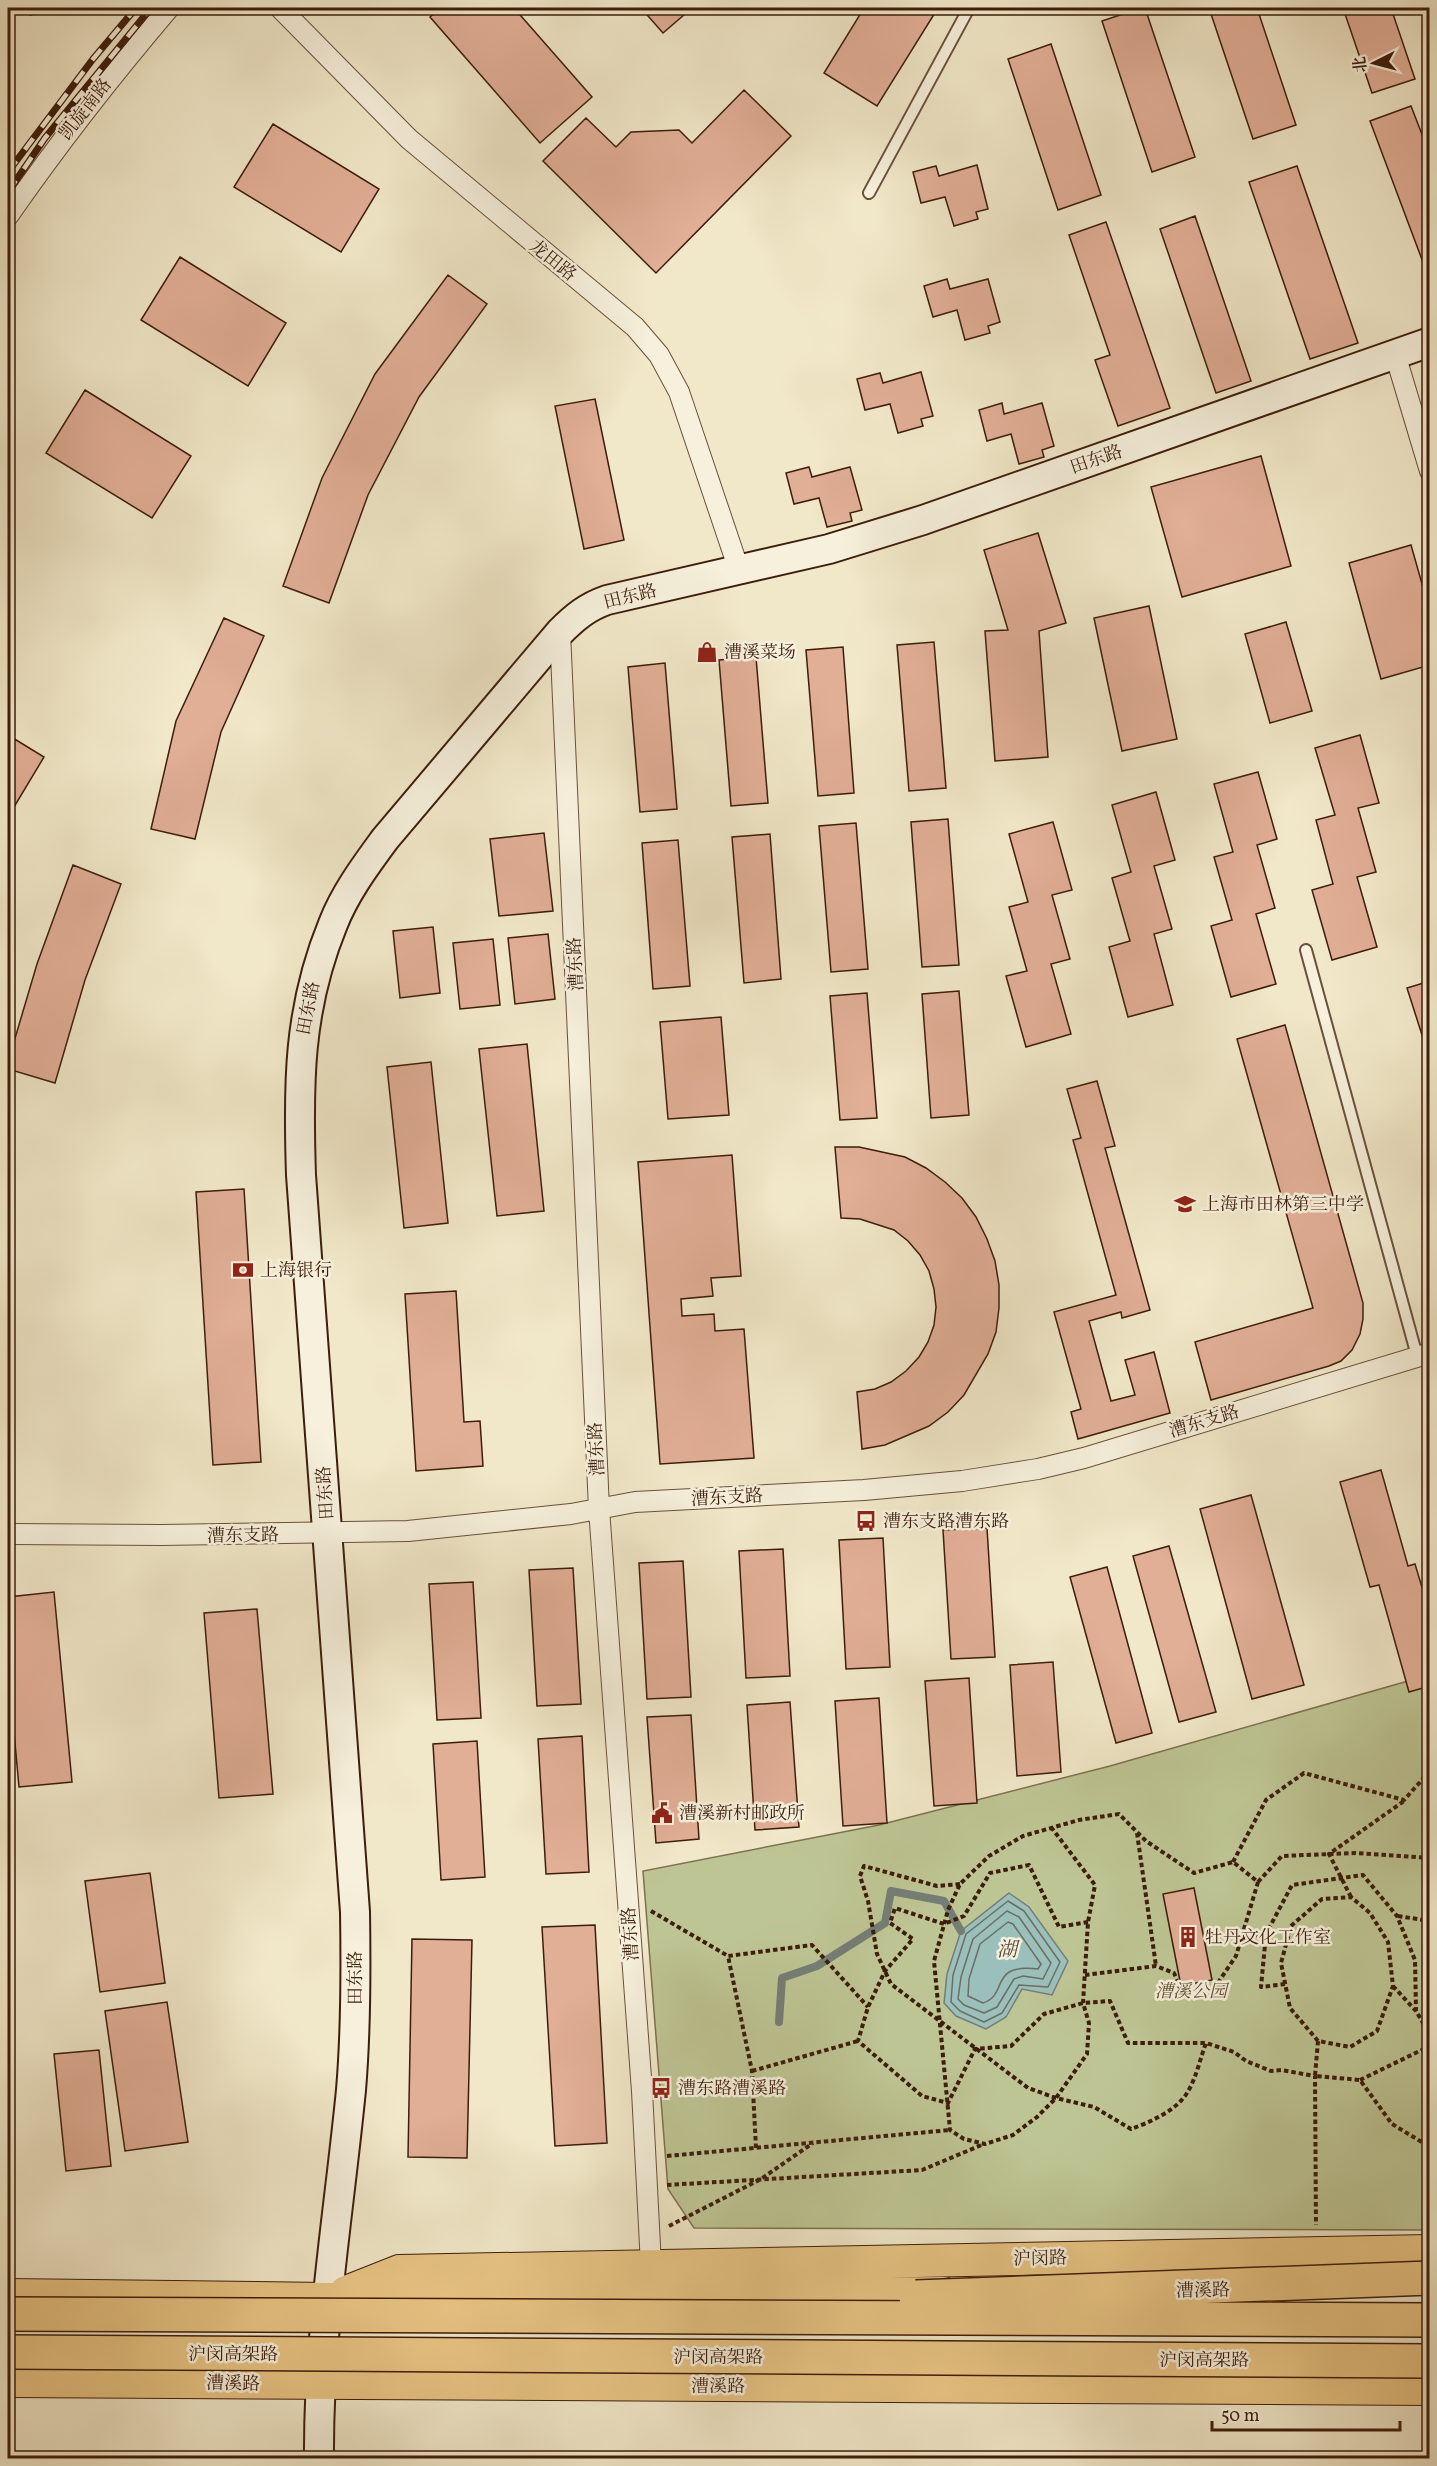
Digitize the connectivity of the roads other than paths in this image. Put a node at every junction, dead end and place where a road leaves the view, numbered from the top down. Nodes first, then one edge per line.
1 (169, 8) edge
2 (280, 8) edge
3 (969, 8) edge
4 (869, 193) dead end
5 (8, 216) edge
6 (1430, 342) edge
7 (1395, 354) junction
8 (1430, 471) edge
9 (739, 570) junction
10 (560, 633) junction
11 (1306, 950) dead end
12 (1423, 1355) edge
13 (599, 1509) junction
14 (8, 1534) edge
15 (328, 1534) junction
16 (650, 2250) junction
17 (1430, 2251) edge
18 (1430, 2278) edge
19 (1430, 2288) edge
20 (8, 2295) edge
21 (328, 2299) junction
22 (8, 2314) edge
23 (406, 2316) junction
24 (1430, 2320) edge
25 (8, 2352) edge
26 (1430, 2361) edge
27 (8, 2381) edge
28 (321, 2384) junction
29 (1430, 2389) edge
30 (319, 2458) edge

1 - 5 street, 凯旋南路
2 - 9 street, 龙田路
3 - 4 lane
6 - 7 street, 田东路
7 - 8 street
7 - 9 street, 田东路
9 - 10 street, 田东路
10 - 13 street, 漕东路
10 - 15 street, 田东路
11 - 12 lane
12 - 13 street, 漕东支路
13 - 15 street, 漕东支路
13 - 16 street, 漕东路
14 - 15 street, 漕东支路
15 - 21 street, 田东路
16 - 17 main road, 沪闵路
16 - 21 main road, 漕溪路
18 - 23 highway, bridge
19 - 21 main road, 漕溪路
20 - 21 main road, 漕溪路
21 - 28 street, 田东路
22 - 23 highway, bridge
23 - 24 highway, bridge
25 - 26 highway, 沪闵高架路, bridge
27 - 28 main road, 漕溪路
28 - 29 main road, 漕溪路
28 - 30 street, 田东路

